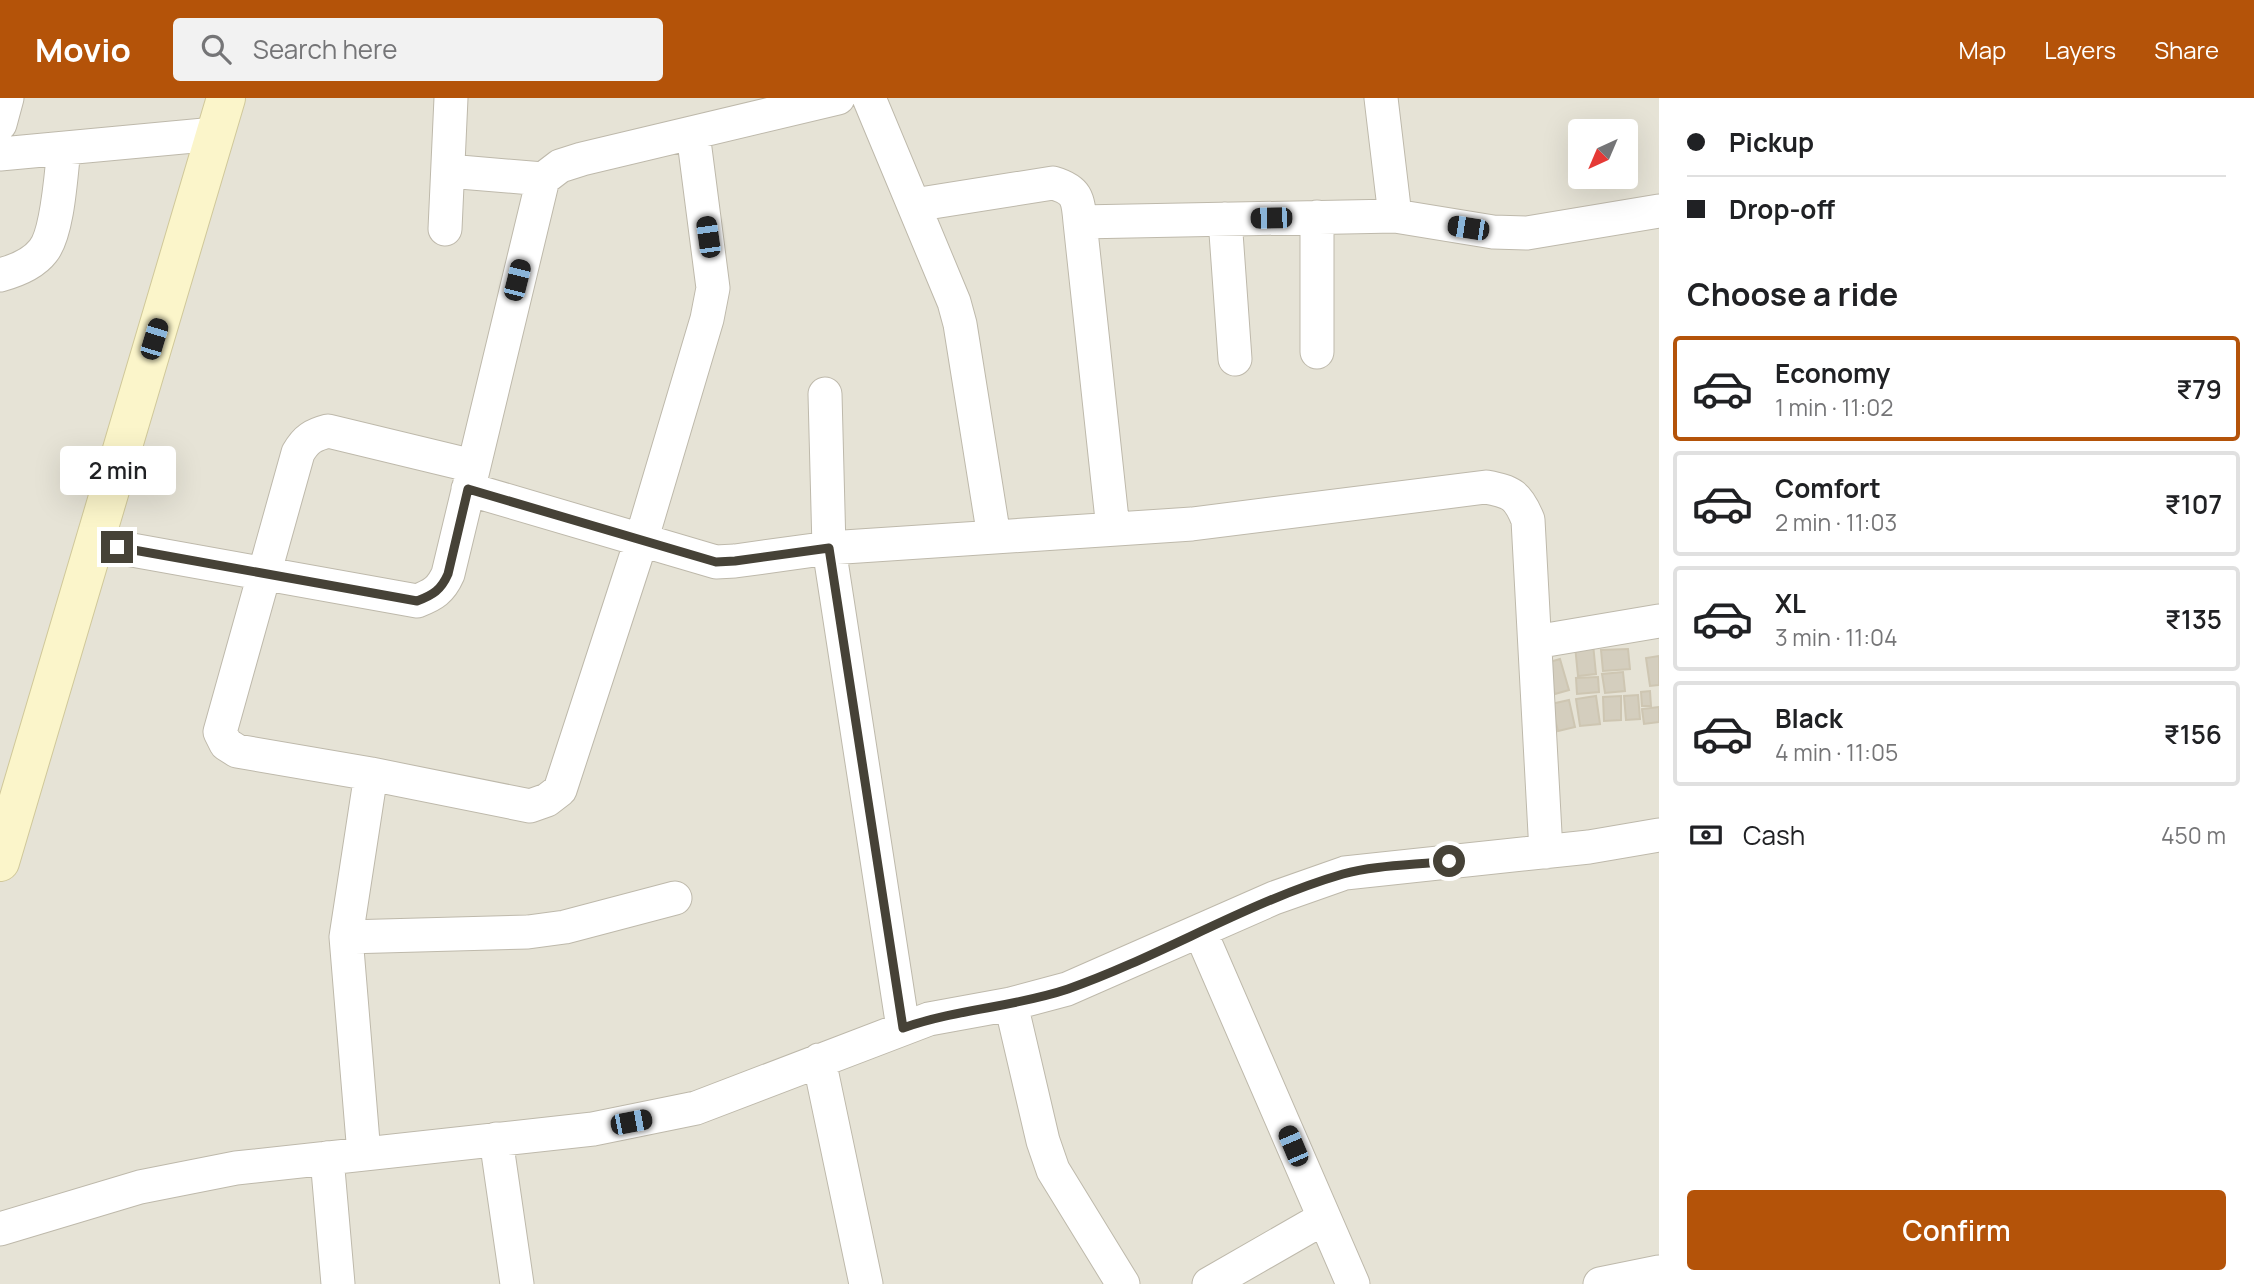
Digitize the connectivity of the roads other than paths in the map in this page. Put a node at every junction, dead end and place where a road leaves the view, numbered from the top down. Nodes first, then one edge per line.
1 (7, 98) edge
2 (226, 98) edge
3 (451, 98) edge
4 (838, 98) edge
5 (869, 98) edge
6 (1381, 98) edge
7 (0, 124) edge
8 (693, 133) junction
9 (215, 134) junction
10 (64, 148) junction
11 (0, 154) edge
12 (448, 171) junction
13 (543, 179) junction
14 (914, 205) junction
15 (1659, 211) edge
16 (1395, 216) junction
17 (1317, 217) junction
18 (1225, 219) junction
19 (1080, 222) junction
20 (445, 229) dead end
21 (0, 275) edge
22 (1317, 352) dead end
23 (1235, 359) dead end
24 (825, 394) dead end
25 (470, 477) junction
26 (1113, 529) junction
27 (994, 537) junction
28 (641, 541) junction
29 (93, 543) junction
30 (829, 548) junction
31 (264, 572) junction
32 (1659, 621) edge
33 (1535, 642) junction
34 (371, 774) junction
35 (1659, 835) edge
36 (1546, 852) junction
37 (0, 862) edge
38 (675, 898) dead end
39 (1200, 931) junction
40 (346, 937) junction
41 (1011, 1004) junction
42 (903, 1028) junction
43 (819, 1060) junction
44 (495, 1139) junction
45 (364, 1154) junction
46 (327, 1157) junction
47 (1324, 1218) junction
48 (0, 1229) edge
49 (1659, 1272) edge
50 (338, 1284) edge
51 (517, 1284) edge
52 (866, 1284) edge
53 (1123, 1284) edge
54 (1209, 1284) edge
55 (1353, 1284) edge
56 (1600, 1284) edge

1 - 7 street
2 - 9 main road
3 - 12 street
4 - 8 street
5 - 14 street
6 - 16 street
8 - 13 street
8 - 28 street
9 - 10 street
9 - 29 main road
10 - 11 street
10 - 21 street
12 - 13 street
12 - 20 street
13 - 25 street
14 - 19 street
14 - 27 street
15 - 16 street
16 - 17 street
17 - 18 street
17 - 22 street
18 - 19 street
18 - 23 street
19 - 26 street
24 - 30 street
25 - 28 street
25 - 31 street
25 - 31 street
26 - 27 street
26 - 33 street
27 - 30 street
28 - 30 street
28 - 34 street
29 - 31 street
29 - 37 main road
30 - 42 street
31 - 34 street
32 - 33 street
33 - 36 street
34 - 40 street
35 - 36 street
36 - 39 street
38 - 40 street
39 - 41 street
39 - 47 street
40 - 45 street
41 - 42 street
41 - 53 street
42 - 43 street
43 - 44 street
43 - 52 street
44 - 45 street
44 - 51 street
45 - 46 street
46 - 48 street
46 - 50 street
47 - 54 street
47 - 55 street
49 - 56 street

